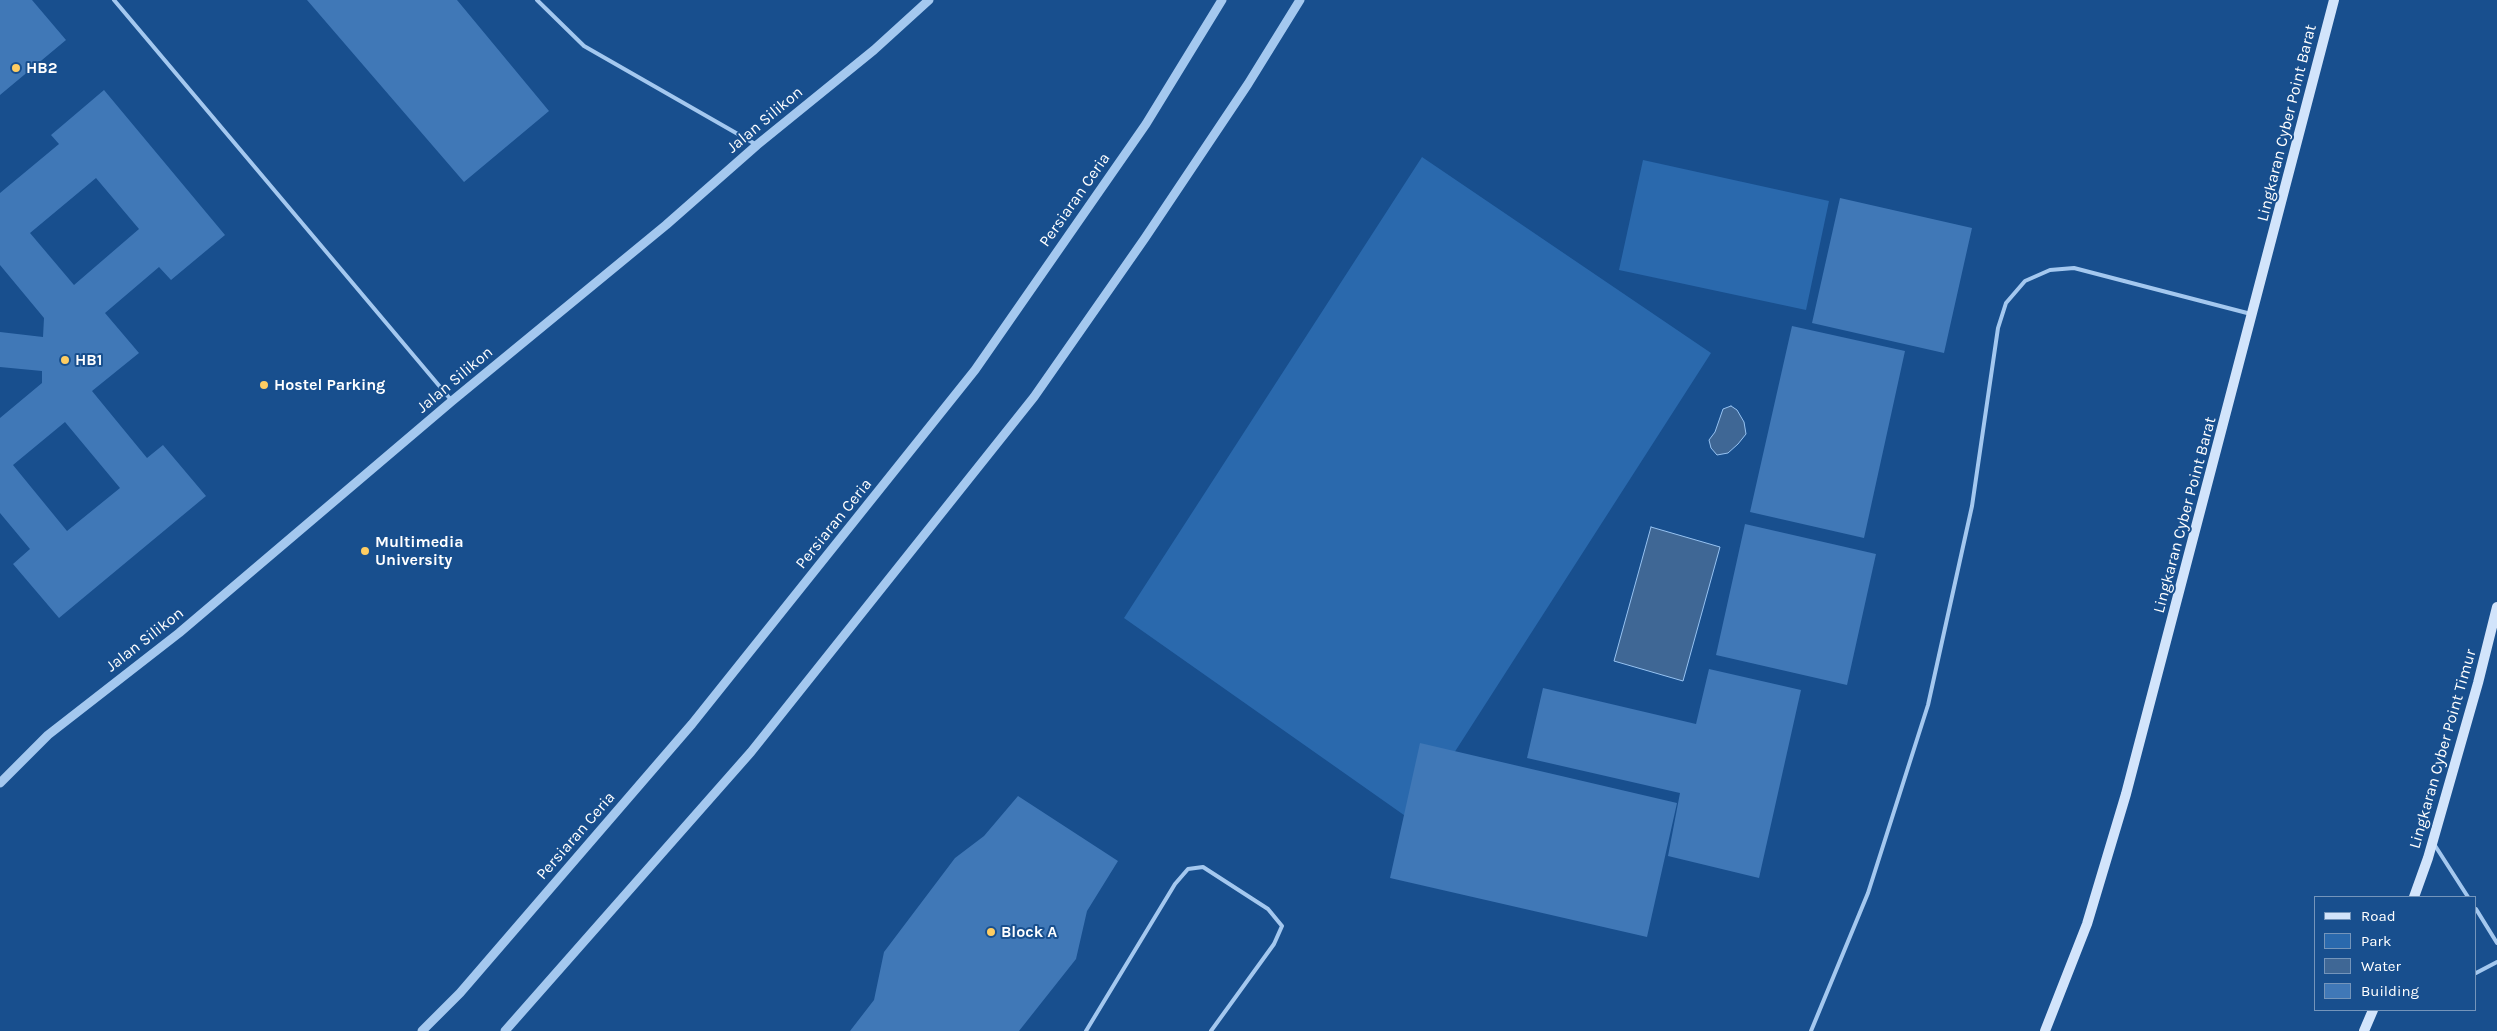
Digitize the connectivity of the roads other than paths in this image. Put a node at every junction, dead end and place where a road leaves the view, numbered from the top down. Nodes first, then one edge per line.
1 (114, 0) edge
2 (537, 0) edge
3 (929, 0) edge
4 (1222, 0) edge
5 (1300, 0) edge
6 (2334, 0) edge
7 (757, 145) junction
8 (2253, 315) junction
9 (452, 401) junction
10 (2497, 607) edge
11 (0, 783) edge
12 (2432, 842) junction
13 (2414, 896) edge
14 (2467, 896) edge
15 (2477, 911) edge
16 (2497, 943) edge
17 (2497, 962) edge
18 (2477, 972) edge
19 (2373, 1011) edge
20 (422, 1031) edge
21 (506, 1031) edge
22 (1086, 1031) edge
23 (1211, 1031) edge
24 (1811, 1031) edge
25 (2045, 1031) edge
26 (2364, 1031) edge

1 - 9 lane
2 - 7 lane
3 - 7 street, Jalan Silikon
4 - 20 street, Persiaran Ceria
5 - 21 street
6 - 8 main road, Lingkaran Cyber Point Barat
7 - 9 street, Jalan Silikon
8 - 24 lane
8 - 25 main road, Lingkaran Cyber Point Barat
9 - 11 street, Jalan Silikon
10 - 12 main road, Lingkaran Cyber Point Timur
12 - 13 main road, Lingkaran Cyber Point Timur
12 - 14 lane
15 - 16 lane
17 - 18 lane
19 - 26 main road
22 - 23 lane

